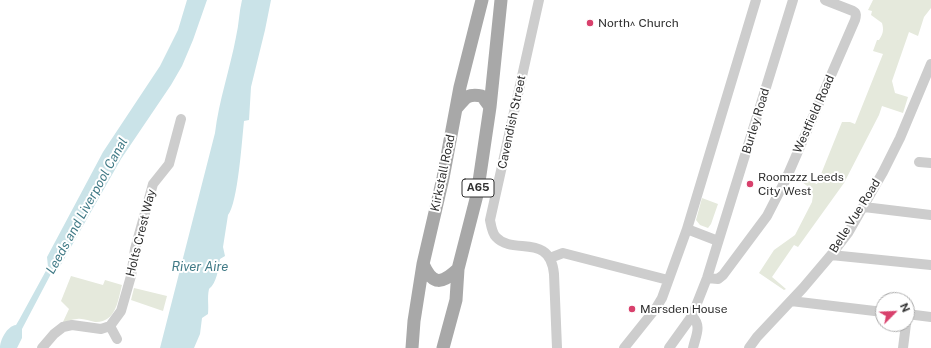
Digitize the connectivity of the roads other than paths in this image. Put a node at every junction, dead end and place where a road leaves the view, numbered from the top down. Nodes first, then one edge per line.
1 (482, 0) edge
2 (501, 0) edge
3 (539, 0) edge
4 (756, 0) edge
5 (793, 0) edge
6 (825, 0) edge
7 (931, 64) edge
8 (490, 107) junction
9 (456, 109) junction
10 (181, 119) dead end
11 (919, 162) dead end
12 (931, 163) edge
13 (864, 207) junction
14 (931, 215) edge
15 (686, 229) junction
16 (718, 241) junction
17 (831, 254) junction
18 (550, 258) junction
19 (423, 264) junction
20 (931, 265) edge
21 (458, 269) junction
22 (707, 278) junction
23 (668, 280) junction
24 (791, 301) junction
25 (875, 311) edge
26 (915, 315) edge
27 (692, 316) junction
28 (931, 317) edge
29 (110, 326) junction
30 (905, 332) edge
31 (117, 339) dead end
32 (42, 348) edge
33 (412, 348) edge
34 (443, 348) edge
35 (557, 348) edge
36 (624, 348) edge
37 (669, 348) edge
38 (693, 348) edge
39 (749, 348) edge
40 (903, 348) edge

1 - 9 main road, Kirkstall Road
2 - 8 main road, A65
3 - 18 street, Cavendish Street
4 - 15 street
5 - 16 street, Burley Road
6 - 22 street, Westfield Road
7 - 13 street, Belle Vue Road
8 - 9 main road
8 - 21 main road, A65
9 - 19 main road, Kirkstall Road
10 - 29 street, Holts Crest Way
11 - 12 street
13 - 14 street
13 - 17 street, Belle Vue Road
15 - 16 street
15 - 23 street
16 - 22 street, Burley Road
17 - 20 street
17 - 24 street, Belle Vue Road
18 - 23 street
18 - 35 street
19 - 21 main road
19 - 33 main road, Kirkstall Road
21 - 34 main road, A65
22 - 27 street, Burley Road
23 - 36 street
24 - 25 street
24 - 39 street, Belle Vue Road
26 - 28 street
27 - 37 street, Burley Road
27 - 38 street
29 - 31 street
29 - 32 street
30 - 40 street

